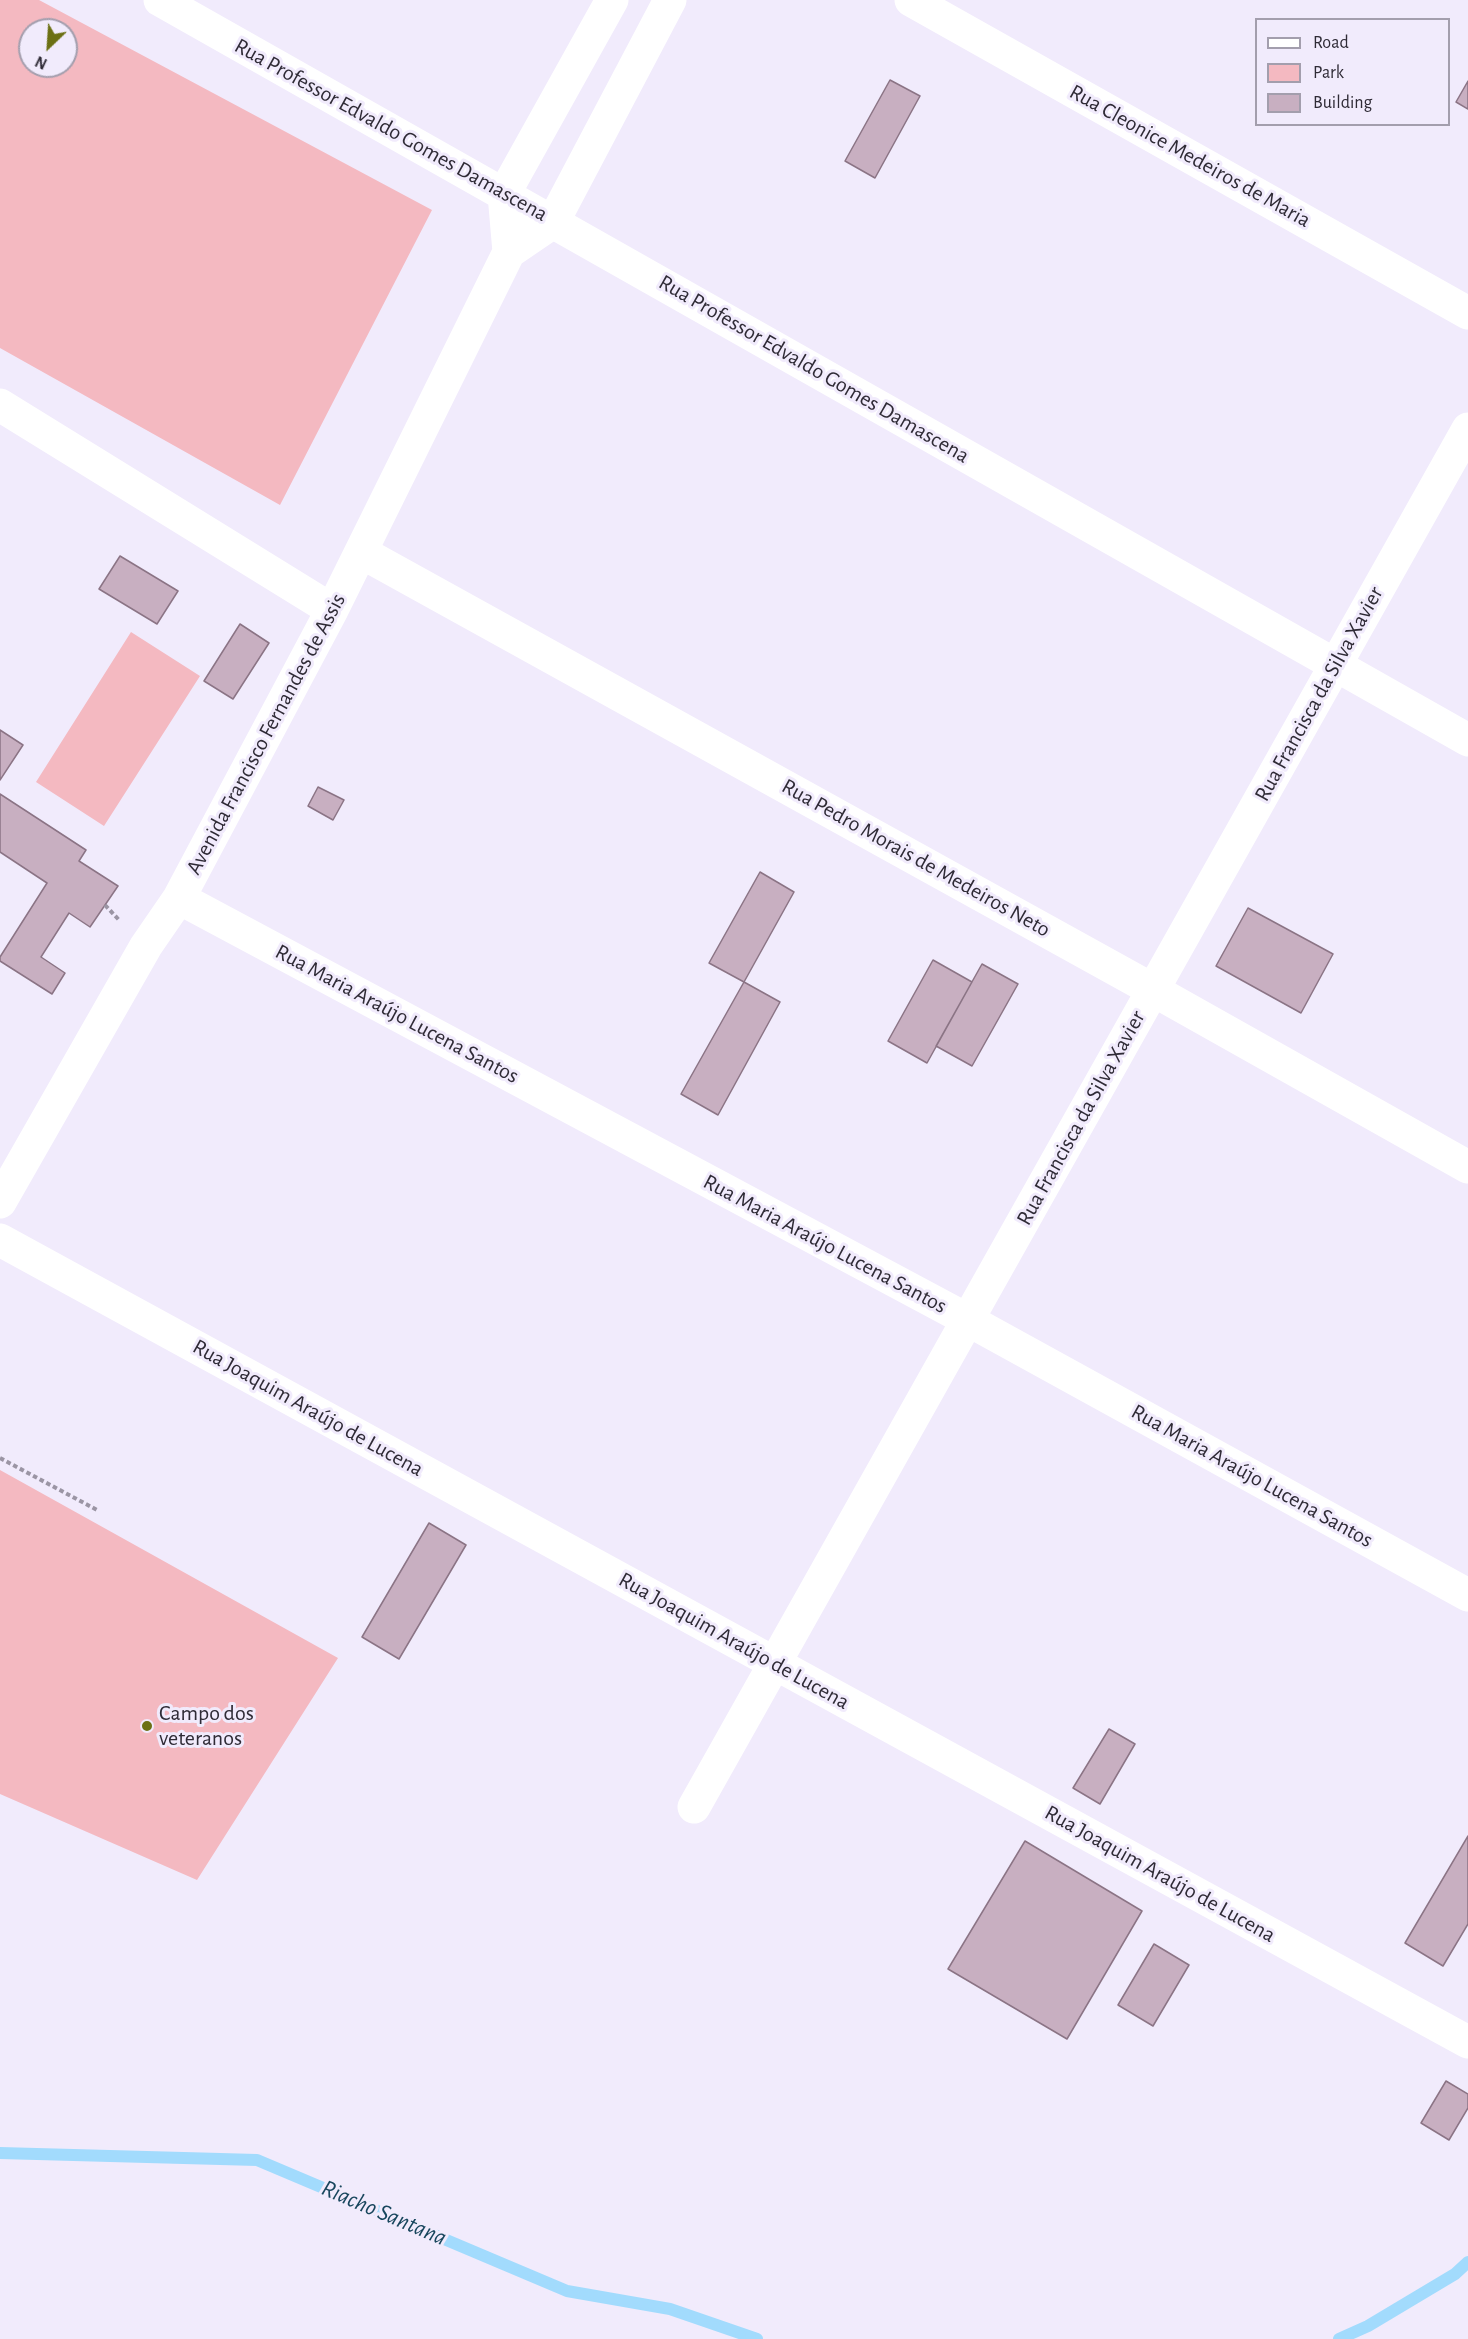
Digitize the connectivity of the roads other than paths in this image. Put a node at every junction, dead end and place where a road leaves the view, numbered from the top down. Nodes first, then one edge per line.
1 (160, 0) edge
2 (612, 0) edge
3 (670, 0) edge
4 (911, 0) edge
5 (504, 194) junction
6 (553, 222) junction
7 (508, 252) junction
8 (1468, 313) edge
9 (0, 405) edge
10 (1468, 429) edge
11 (362, 552) junction
12 (332, 610) junction
13 (1335, 664) junction
14 (1468, 740) edge
15 (179, 898) junction
16 (1153, 990) junction
17 (1468, 1167) edge
18 (0, 1202) edge
19 (0, 1240) edge
20 (968, 1320) junction
21 (1468, 1595) edge
22 (775, 1663) junction
23 (694, 1807) dead end
24 (1468, 2042) edge

1 - 5 street, Rua Professor Edvaldo Gomes Damascena
2 - 5 street
3 - 6 street
4 - 8 street, Rua Cleonice Medeiros de Maria
5 - 6 street, Rua Professor Edvaldo Gomes Damascena
5 - 7 street, Avenida Francisco Fernandes de Assis
6 - 7 street
6 - 13 street, Rua Professor Edvaldo Gomes Damascena
7 - 11 street, Avenida Francisco Fernandes de Assis
9 - 12 street
10 - 13 street, Rua Francisca da Silva Xavier
11 - 12 street, Avenida Francisco Fernandes de Assis
11 - 16 street, Rua Pedro Morais de Medeiros Neto
12 - 15 street, Avenida Francisco Fernandes de Assis
13 - 14 street, Rua Professor Edvaldo Gomes Damascena
13 - 16 street, Rua Francisca da Silva Xavier
15 - 18 street, Avenida Francisco Fernandes de Assis
15 - 20 street, Rua Maria Araújo Lucena Santos
16 - 17 street, Rua Pedro Morais de Medeiros Neto
16 - 20 street, Rua Francisca da Silva Xavier
19 - 22 street, Rua Joaquim Araújo de Lucena
20 - 21 street, Rua Maria Araújo Lucena Santos
20 - 22 street, Rua Francisca da Silva Xavier
22 - 23 street, Rua Francisca da Silva Xavier
22 - 24 street, Rua Joaquim Araújo de Lucena

